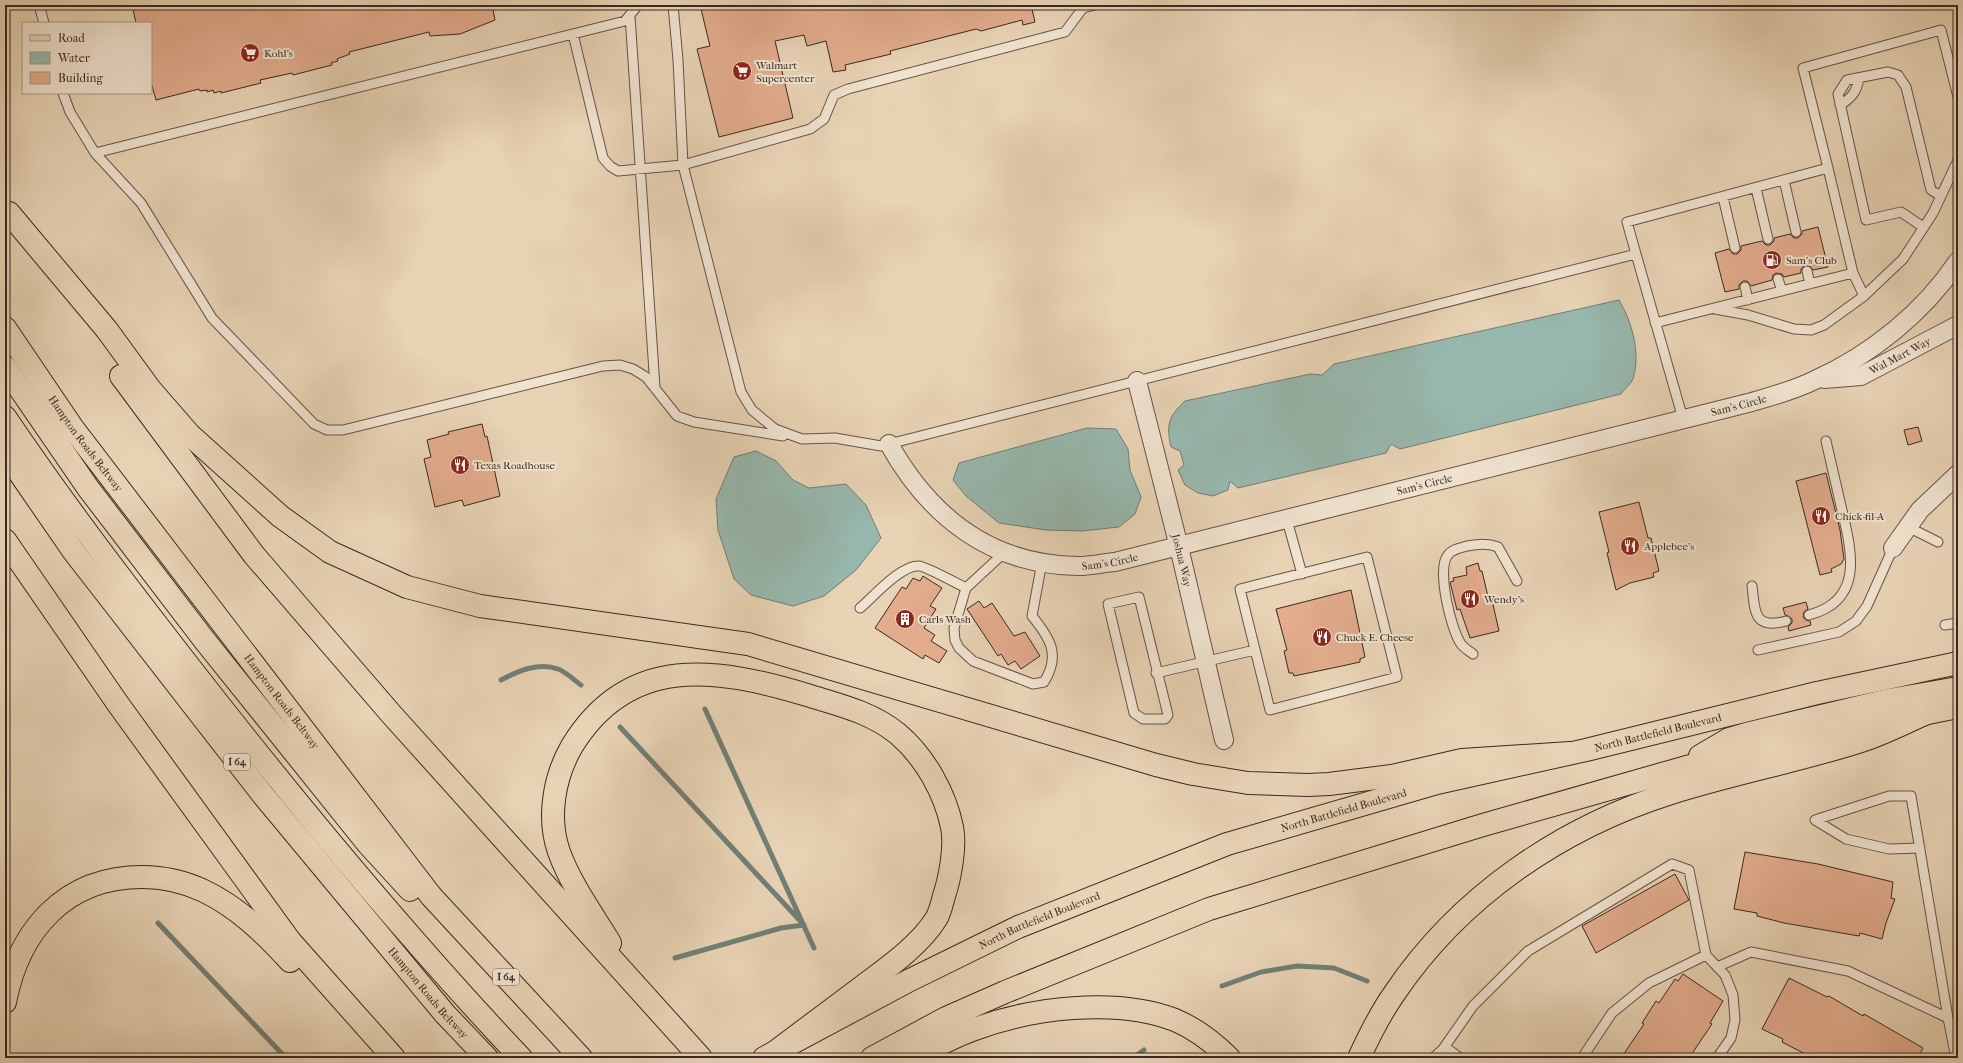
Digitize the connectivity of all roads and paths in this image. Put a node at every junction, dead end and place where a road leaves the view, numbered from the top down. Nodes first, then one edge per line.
1 (39, 5) edge
2 (638, 5) edge
3 (673, 5) edge
4 (1095, 5) edge
5 (630, 16) junction
6 (44, 22) edge
7 (573, 34) junction
8 (1859, 78) junction
9 (63, 94) edge
10 (1958, 97) edge
11 (1840, 105) junction
12 (95, 153) junction
13 (1958, 160) edge
14 (682, 165) junction
15 (640, 168) junction
16 (1828, 168) junction
17 (1784, 180) junction
18 (1756, 188) junction
19 (1723, 196) junction
20 (1941, 196) junction
21 (7, 210) edge
22 (1924, 227) junction
23 (1796, 232) dead end
24 (1768, 239) dead end
25 (1735, 248) dead end
26 (1636, 254) junction
27 (1957, 266) edge
28 (1807, 271) dead end
29 (1853, 273) junction
30 (1778, 279) dead end
31 (1810, 284) junction
32 (1745, 287) dead end
33 (1782, 291) junction
34 (1864, 296) junction
35 (1748, 300) junction
36 (1711, 309) junction
37 (1655, 323) junction
38 (1958, 325) edge
39 (5, 328) edge
40 (5, 367) edge
41 (1816, 380) junction
42 (1137, 381) junction
43 (655, 387) junction
44 (5, 417) edge
45 (1683, 419) junction
46 (802, 439) junction
47 (1826, 441) dead end
48 (889, 444) junction
49 (5, 452) edge
50 (1958, 474) edge
51 (1287, 520) junction
52 (1908, 527) junction
53 (5, 540) edge
54 (1938, 542) dead end
55 (1179, 547) junction
56 (1893, 548) joint
57 (1005, 552) junction
58 (1042, 562) junction
59 (1302, 574) junction
60 (1517, 581) dead end
61 (1752, 586) dead end
62 (966, 588) junction
63 (860, 608) dead end
64 (1809, 615) dead end
65 (1786, 621) dead end
66 (1958, 623) edge
67 (1945, 625) dead end
68 (1255, 650) junction
69 (1758, 650) dead end
70 (1473, 654) dead end
71 (1206, 663) junction
72 (1958, 663) edge
73 (1156, 673) junction
74 (1958, 688) edge
75 (1958, 707) edge
76 (1925, 714) junction
77 (1224, 740) dead end
78 (1570, 753) junction
79 (1683, 768) junction
80 (1920, 848) junction
81 (1706, 955) junction
82 (1717, 967) junction
83 (640, 992) junction
84 (5, 1002) edge
85 (1948, 1018) junction
86 (369, 1031) junction
87 (1444, 1047) junction
88 (770, 1055) edge
89 (394, 1058) edge
90 (487, 1058) edge
91 (520, 1058) edge
92 (560, 1058) edge
93 (581, 1058) edge
94 (701, 1058) edge
95 (872, 1058) edge
96 (912, 1058) edge
97 (1229, 1058) edge
98 (1359, 1058) edge
99 (1433, 1058) edge
100 (1460, 1058) edge
101 (1582, 1058) edge
102 (1717, 1058) edge
103 (1956, 1058) edge

1 - 6 lane
2 - 5 lane
3 - 14 lane
4 - 14 lane
5 - 7 lane
5 - 15 lane
7 - 12 lane
7 - 15 lane
8 - 11 lane
8 - 11 lane
8 - 20 lane
9 - 12 lane
10 - 16 lane
11 - 22 lane
12 - 43 lane
13 - 20 lane
14 - 15 lane
14 - 46 lane
15 - 43 lane
16 - 17 lane
16 - 29 lane
17 - 18 lane
17 - 23 lane
18 - 19 lane
18 - 24 lane
19 - 25 lane
19 - 26 lane
20 - 22 lane
21 - 78 main road
21 - 83 main road
22 - 34 lane
26 - 37 lane
26 - 42 lane
27 - 41 street, Sam's Circle
28 - 31 lane
29 - 31 lane
29 - 34 lane
30 - 33 lane
31 - 33 lane
32 - 35 lane
33 - 35 lane
34 - 36 lane
35 - 36 lane
36 - 37 lane
37 - 45 lane
38 - 41 street, Wal Mart Way
39 - 93 main road, Hampton Roads Beltway / I 64
40 - 92 main road
41 - 45 street, Sam's Circle
42 - 48 lane
42 - 55 street, Joshua Way
43 - 46 lane
44 - 91 main road
45 - 51 street, Sam's Circle
46 - 48 lane
47 - 64 lane
48 - 57 street, Sam's Circle
49 - 90 main road, Hampton Roads Beltway / I 64
50 - 52 street
51 - 55 street, Sam's Circle
51 - 59 lane
52 - 54 lane
52 - 56 street
53 - 86 main road
55 - 58 street, Sam's Circle
55 - 71 street, Joshua Way
56 - 69 lane
57 - 58 street, Sam's Circle
57 - 62 lane
58 - 62 lane
59 - 68 lane
59 - 68 lane
60 - 70 lane
61 - 65 lane
62 - 63 lane
66 - 67 lane
68 - 71 lane
71 - 73 lane
71 - 77 street, Joshua Way
72 - 78 main road, North Battlefield Boulevard
73 - 73 lane
74 - 79 main road
75 - 76 main road
76 - 79 main road
76 - 98 main road
78 - 88 main road, North Battlefield Boulevard
79 - 95 main road
80 - 80 lane
80 - 85 lane
81 - 82 lane
81 - 87 lane
81 - 101 lane
82 - 85 lane
82 - 102 lane
83 - 88 main road
83 - 94 main road
84 - 86 main road
85 - 103 lane
86 - 89 main road
87 - 99 lane
87 - 100 lane
96 - 97 main road

